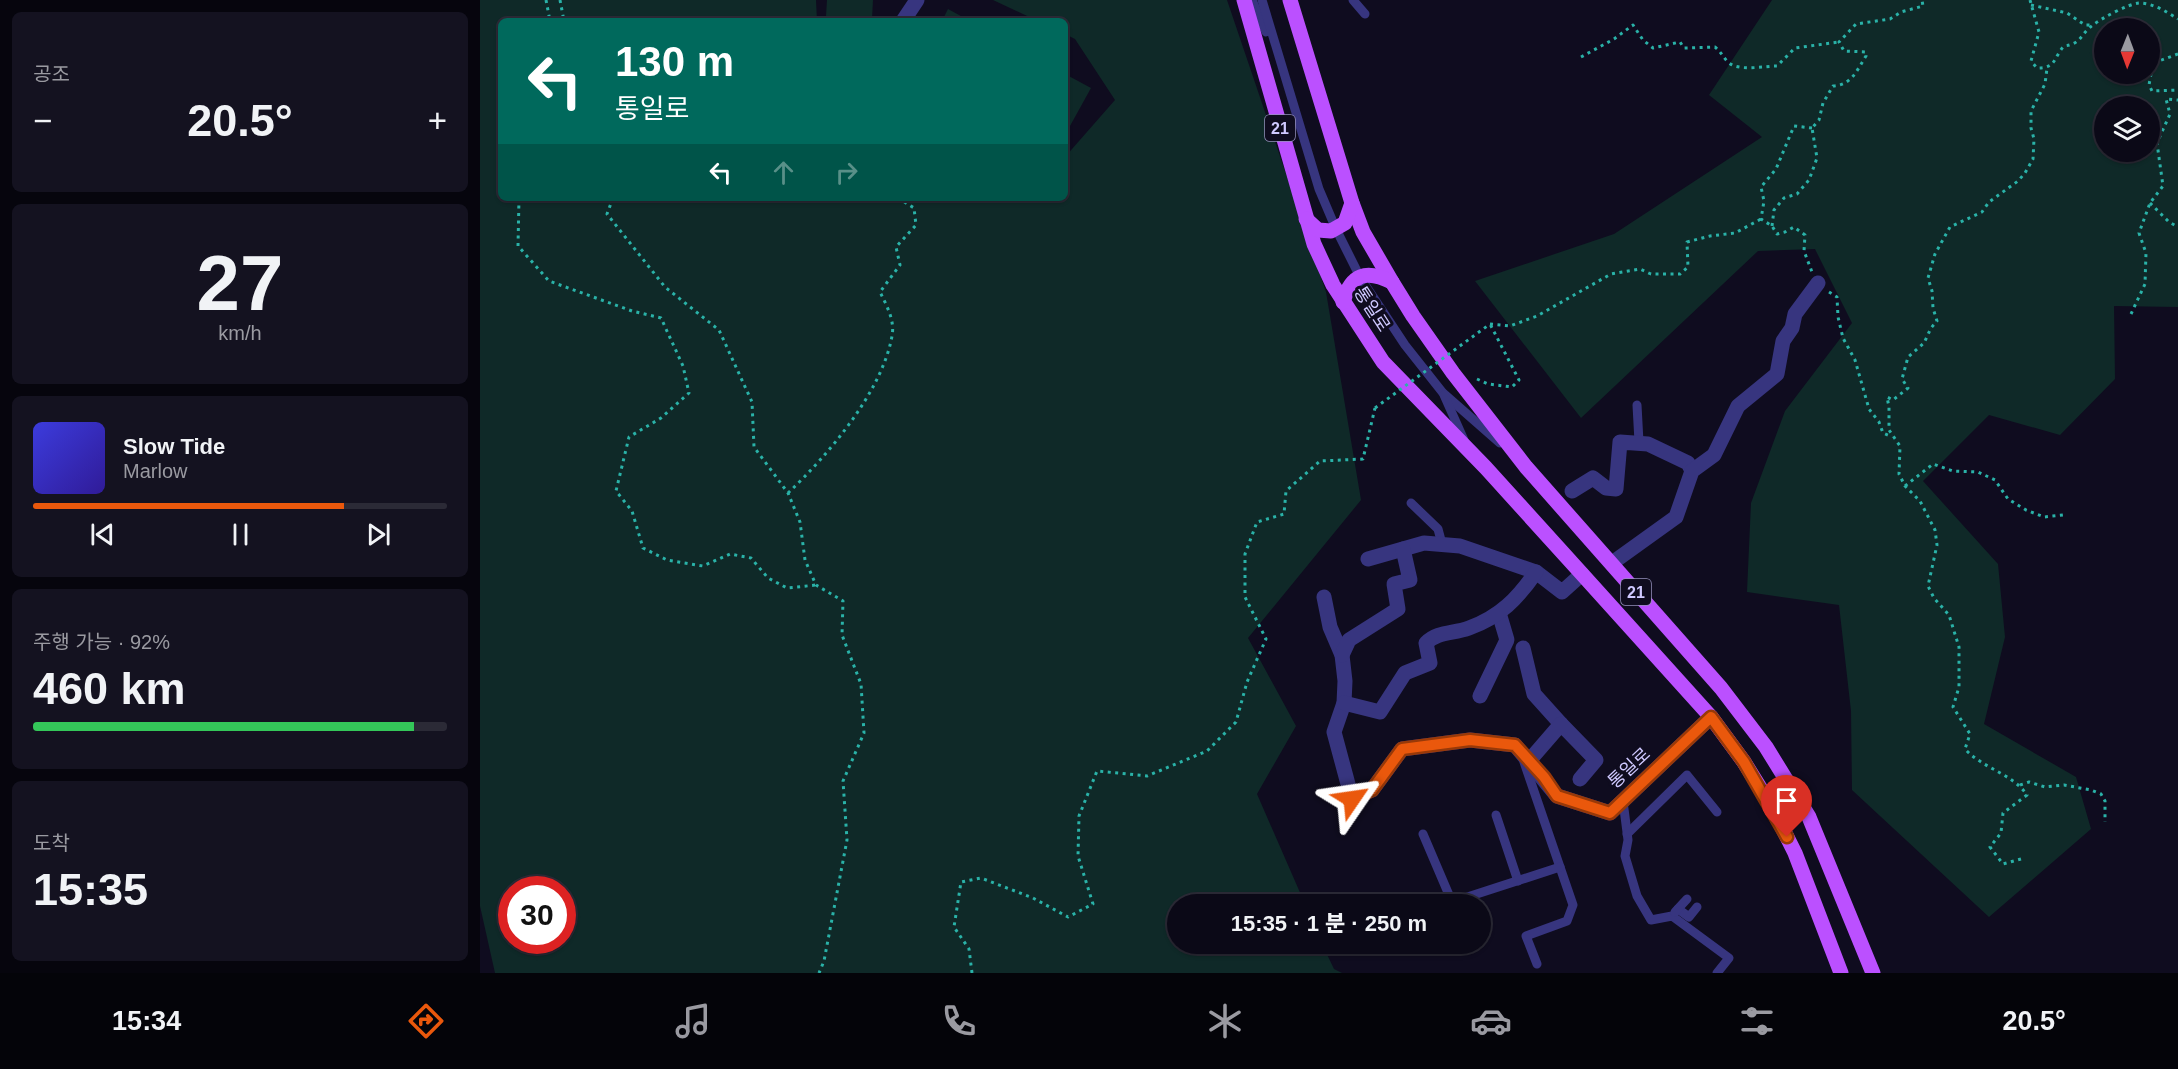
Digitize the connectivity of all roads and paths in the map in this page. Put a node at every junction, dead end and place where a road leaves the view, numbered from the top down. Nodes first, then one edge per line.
1 (546, 0) edge
2 (560, 0) edge
3 (917, 0) edge
4 (1244, 0) edge
5 (1252, 0) edge
6 (1262, 0) edge
7 (1290, 0) edge
8 (1353, 0) edge
9 (1922, 0) edge
10 (2030, 0) edge
11 (2031, 5) junction
12 (1365, 14) dead end
13 (549, 18) edge
14 (563, 18) edge
15 (905, 18) edge
16 (2178, 19) edge
17 (2093, 25) junction
18 (1839, 42) junction
19 (2178, 54) edge
20 (1581, 57) dead end
21 (1280, 62) junction
22 (2048, 68) junction
23 (2178, 90) edge
24 (2178, 100) edge
25 (519, 201) edge
26 (612, 201) edge
27 (903, 201) edge
28 (1352, 203) junction
29 (2150, 203) junction
30 (1306, 219) junction
31 (1761, 219) dead end
32 (1772, 226) dead end
33 (2178, 227) edge
34 (1336, 229) junction
35 (1359, 277) junction
36 (1392, 282) junction
37 (1818, 283) dead end
38 (1343, 302) junction
39 (2131, 314) dead end
40 (1490, 324) junction
41 (1467, 374) dead end
42 (1443, 393) junction
43 (1637, 405) dead end
44 (1639, 442) junction
45 (1467, 448) junction
46 (1526, 467) junction
47 (1692, 471) junction
48 (1905, 486) junction
49 (1572, 491) dead end
50 (788, 493) junction
51 (1411, 503) dead end
52 (2063, 515) dead end
53 (1442, 544) junction
54 (1403, 549) junction
55 (1368, 559) dead end
56 (1612, 563) junction
57 (1536, 572) junction
58 (1582, 573) junction
59 (816, 585) junction
60 (1324, 597) dead end
61 (1498, 613) junction
62 (1523, 648) dead end
63 (1342, 655) junction
64 (1480, 696) dead end
65 (1344, 703) junction
66 (1711, 717) junction
67 (1561, 724) junction
68 (1525, 756) junction
69 (1580, 779) dead end
70 (2020, 785) junction
71 (1623, 801) junction
72 (1717, 813) dead end
73 (1496, 815) dead end
74 (2105, 822) dead end
75 (1423, 834) dead end
76 (1627, 834) junction
77 (2021, 859) dead end
78 (1560, 867) junction
79 (1518, 881) junction
80 (1686, 899) dead end
81 (1697, 907) dead end
82 (1675, 913) junction
83 (1537, 964) dead end
84 (819, 973) edge
85 (972, 973) edge
86 (1717, 973) edge
87 (1841, 973) edge
88 (1873, 973) edge

1 - 13 path
2 - 14 path
3 - 15 street
4 - 30 main road, 통일로 / 21
5 - 21 lane
6 - 21 lane
7 - 28 main road, 통일로 / 21
8 - 12 lane
9 - 18 path
10 - 11 path
11 - 17 path
11 - 22 path
16 - 17 path
17 - 22 path
18 - 20 path
18 - 32 path
19 - 23 path
21 - 34 lane
22 - 48 path
24 - 29 path
25 - 59 path
26 - 50 path
27 - 50 path
28 - 34 main road
28 - 36 main road, 통일로 / 21
29 - 33 path
29 - 39 path
30 - 34 main road
30 - 38 main road, 통일로 / 21
31 - 40 path
34 - 35 lane
35 - 36 main road
35 - 38 main road
35 - 42 lane
36 - 46 main road, 통일로 / 21
37 - 47 street
38 - 45 main road, 통일로 / 21
40 - 41 path
40 - 85 path, bridge
42 - 45 lane
42 - 46 lane
43 - 44 lane
44 - 47 street
44 - 49 street
45 - 58 main road, 통일로 / 21
46 - 56 main road, 통일로 / 21
47 - 56 street
48 - 52 path
48 - 70 path
50 - 59 path
51 - 53 lane
53 - 54 street
53 - 57 street
54 - 55 street
54 - 63 street
56 - 88 main road, 통일로 / 21
57 - 58 street
57 - 61 street
58 - 66 main road, 통일로 / 21
59 - 84 path
60 - 63 street
61 - 64 street
61 - 65 street
62 - 67 street
63 - 65 street
65 - 68 street
66 - 71 street, 통일로
66 - 87 main road, 통일로 / 21
67 - 68 street
67 - 69 street
68 - 71 street, 통일로
68 - 78 lane
70 - 74 path
70 - 77 path
71 - 76 lane
72 - 76 lane
73 - 79 lane
75 - 79 lane
76 - 82 lane
78 - 79 lane
78 - 83 lane
80 - 82 lane
81 - 82 lane
82 - 86 lane

